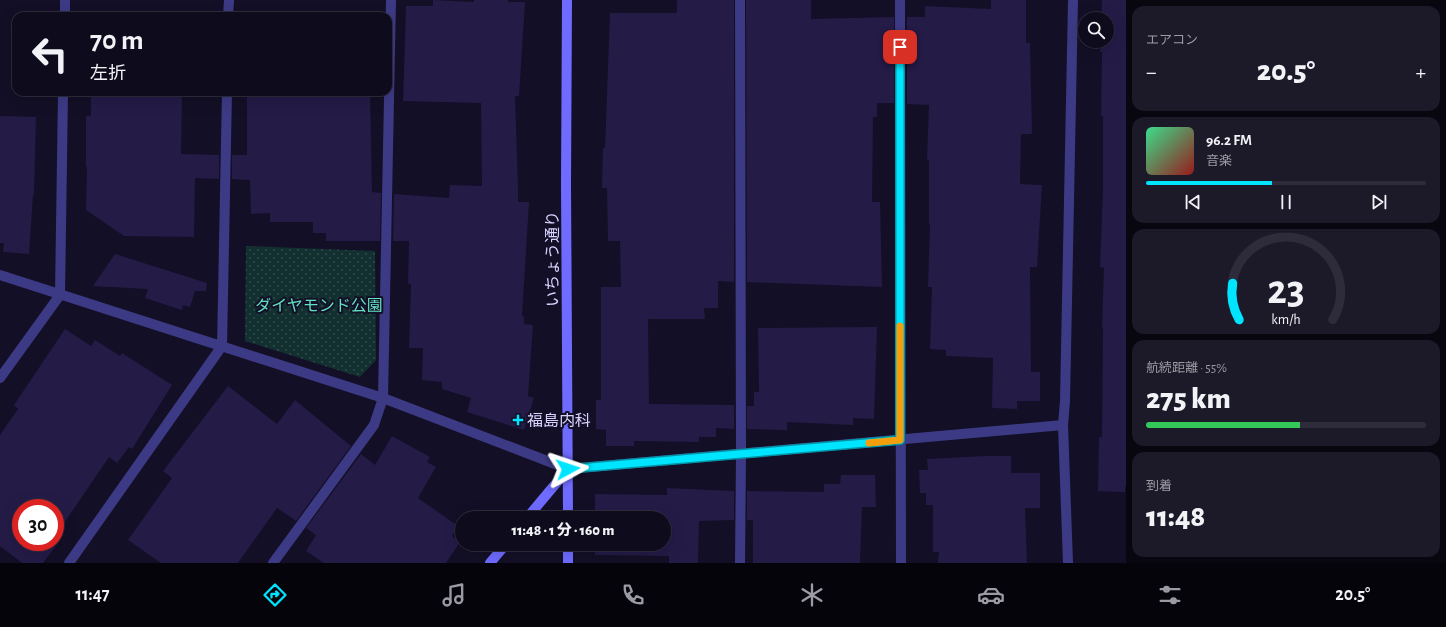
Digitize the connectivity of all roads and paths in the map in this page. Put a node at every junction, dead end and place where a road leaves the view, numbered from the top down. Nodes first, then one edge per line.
1 (65, 0) edge
2 (229, 0) edge
3 (391, 0) edge
4 (567, 0) edge
5 (740, 0) edge
6 (900, 0) edge
7 (1073, 0) edge
8 (64, 12) edge
9 (228, 12) edge
10 (391, 12) edge
11 (63, 96) edge
12 (227, 96) edge
13 (389, 96) edge
14 (0, 276) edge
15 (60, 295) junction
16 (222, 346) junction
17 (0, 378) edge
18 (383, 398) junction
19 (1063, 425) junction
20 (900, 440) junction
21 (741, 454) junction
22 (568, 469) junction
23 (533, 511) edge
24 (568, 511) edge
25 (500, 551) edge
26 (568, 551) edge
27 (69, 563) edge
28 (273, 563) edge
29 (490, 563) edge
30 (568, 563) edge
31 (740, 563) edge
32 (901, 563) edge
33 (1068, 563) edge

1 - 8 street
2 - 9 street
3 - 10 street
4 - 22 street, いちょう通り
5 - 21 street
6 - 20 street
7 - 19 street
11 - 15 street
12 - 16 street
13 - 18 street
14 - 15 street
15 - 16 street
15 - 17 street
16 - 18 street
16 - 27 street
18 - 22 street
18 - 28 street
19 - 20 street
19 - 33 street
20 - 21 street
20 - 32 street
21 - 22 street
21 - 31 street
22 - 23 street
22 - 24 street, いちょう通り
25 - 29 street
26 - 30 street

